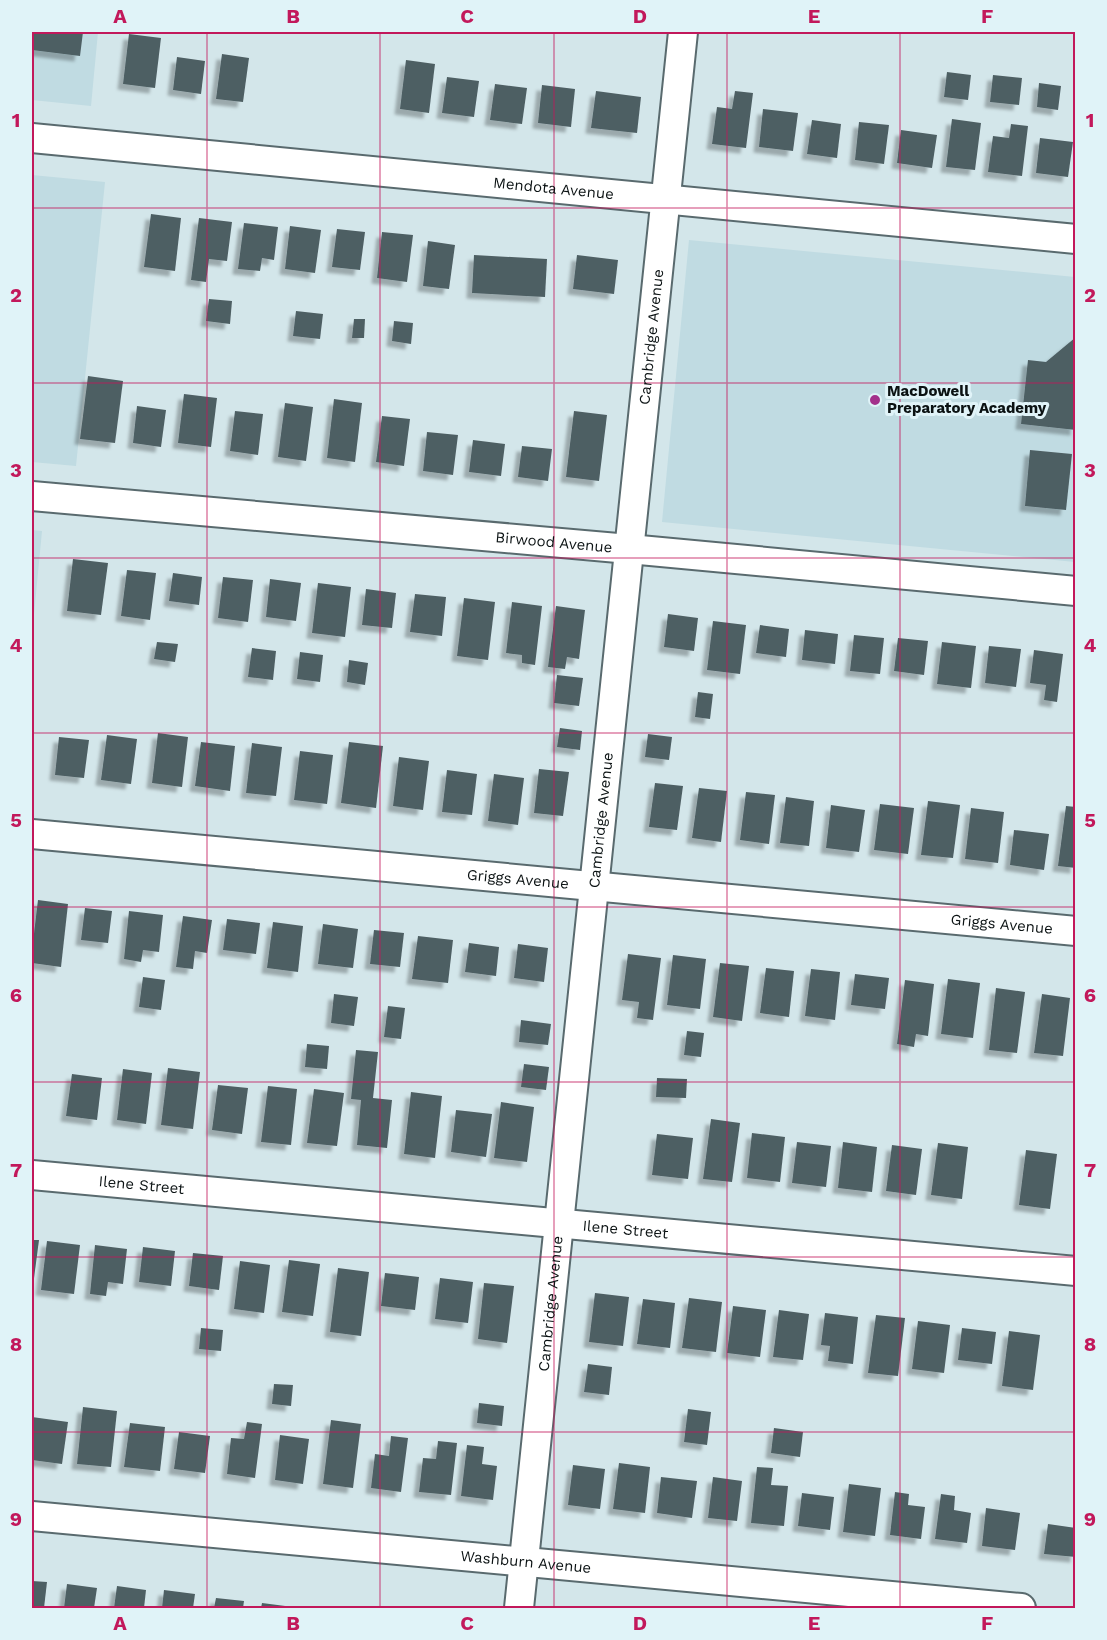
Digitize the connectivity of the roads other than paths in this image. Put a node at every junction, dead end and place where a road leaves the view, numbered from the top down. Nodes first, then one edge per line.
1 (682, 32) edge
2 (32, 138) edge
3 (665, 199) junction
4 (1076, 239) edge
5 (32, 496) edge
6 (629, 549) junction
7 (1076, 591) edge
8 (32, 834) edge
9 (594, 887) junction
10 (1076, 931) edge
11 (32, 1175) edge
12 (559, 1224) junction
13 (1076, 1271) edge
14 (32, 1516) edge
15 (524, 1562) junction
16 (519, 1608) edge
17 (1021, 1608) edge

1 - 3 street, Cambridge Avenue
2 - 3 street, Mendota Avenue
3 - 4 street, Mendota Avenue
3 - 6 street, Cambridge Avenue
5 - 6 street, Birwood Avenue
6 - 7 street, Birwood Avenue
6 - 9 street, Cambridge Avenue
8 - 9 street, Griggs Avenue
9 - 10 street, Griggs Avenue
9 - 12 street, Cambridge Avenue
11 - 12 street, Ilene Street
12 - 13 street, Ilene Street
12 - 15 street, Cambridge Avenue
14 - 15 street, Washburn Avenue
15 - 16 street, Cambridge Avenue
15 - 17 street, Washburn Avenue

